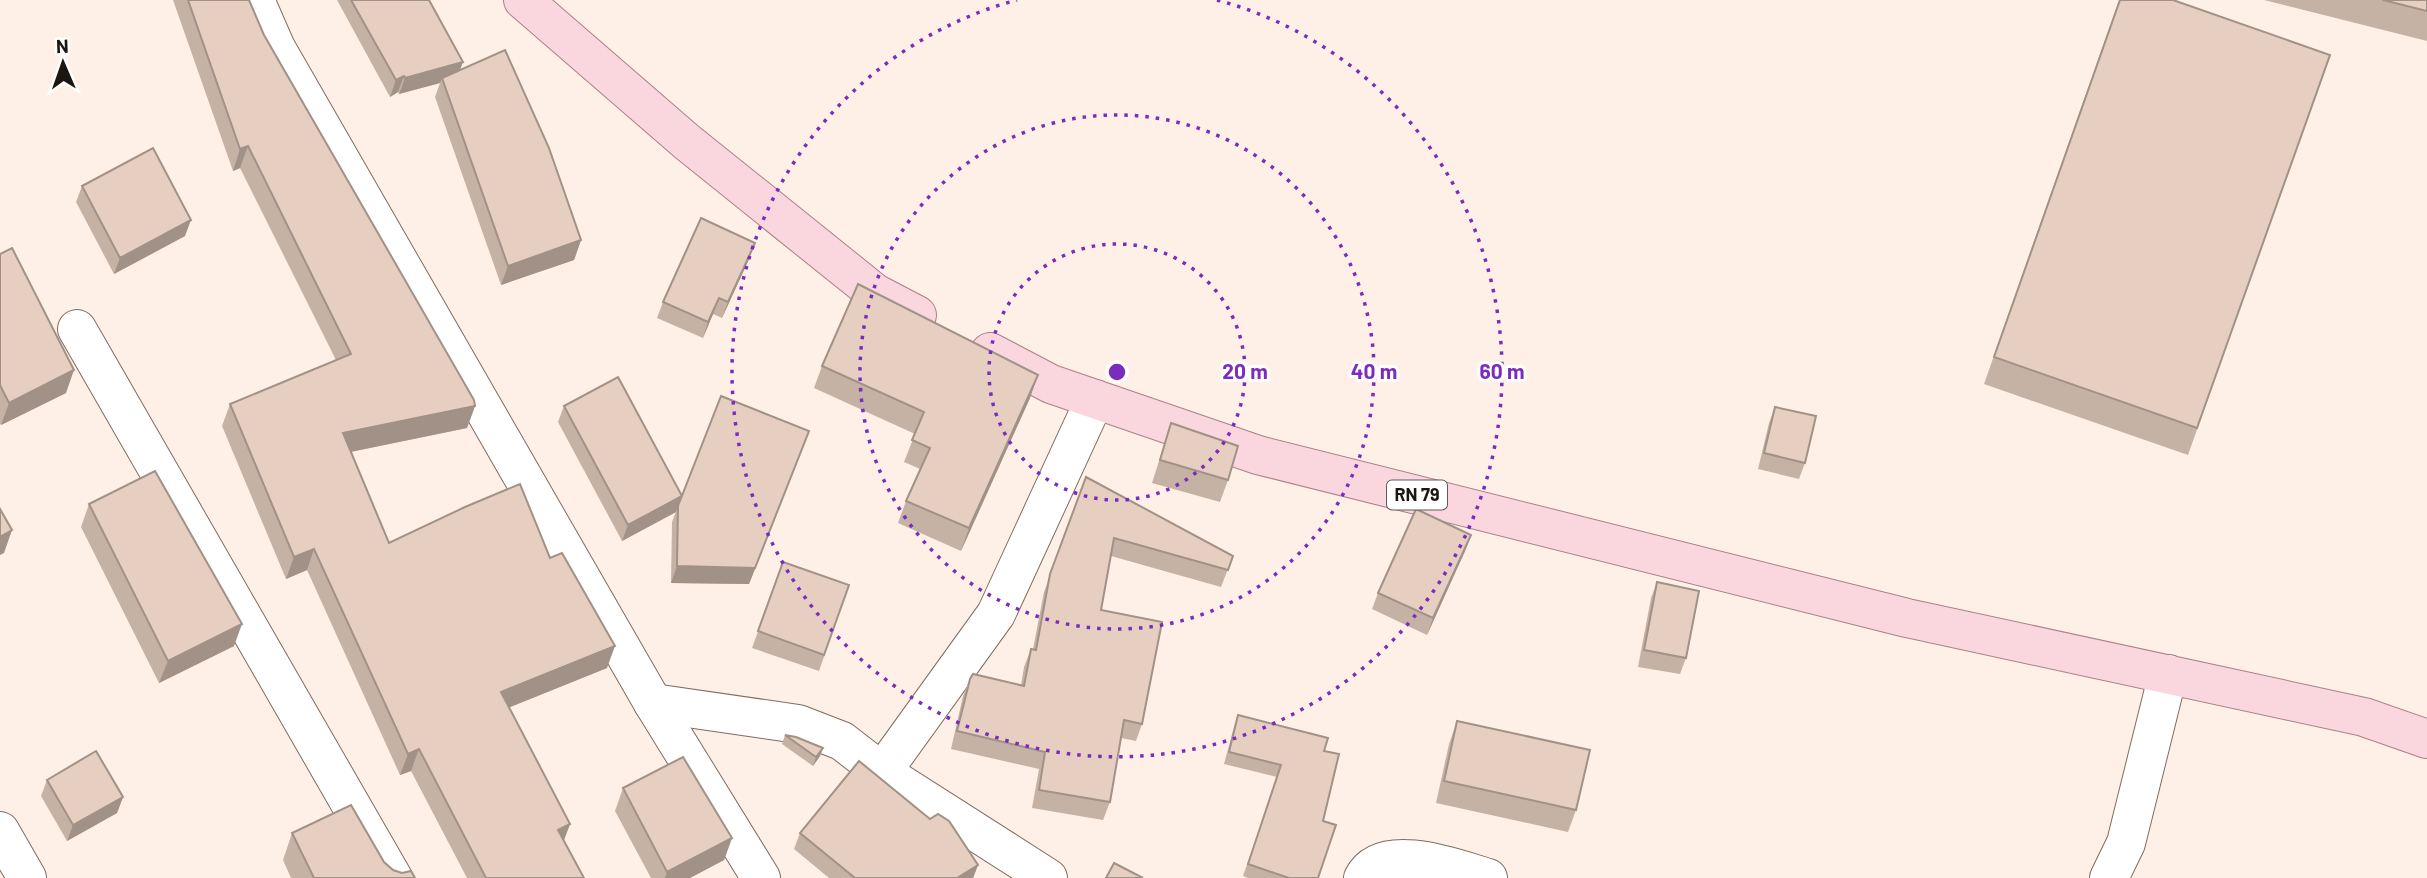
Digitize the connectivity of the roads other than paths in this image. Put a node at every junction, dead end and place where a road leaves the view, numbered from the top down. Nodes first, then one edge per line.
1 (255, 0) edge
2 (523, 0) edge
3 (77, 329) dead end
4 (1095, 399) junction
5 (2168, 674) junction
6 (653, 703) junction
7 (2427, 739) edge
8 (881, 772) junction
9 (0, 831) edge
10 (27, 878) edge
11 (393, 878) edge
12 (761, 878) edge
13 (1048, 878) edge
14 (1363, 878) edge
15 (1488, 878) edge
16 (2109, 878) edge

1 - 6 street
2 - 4 main road, RN 79
3 - 11 street
4 - 5 main road, RN 79
4 - 8 street
5 - 7 main road, RN 79
5 - 16 street
6 - 8 street
6 - 12 street
8 - 13 street
9 - 10 street
14 - 15 street

